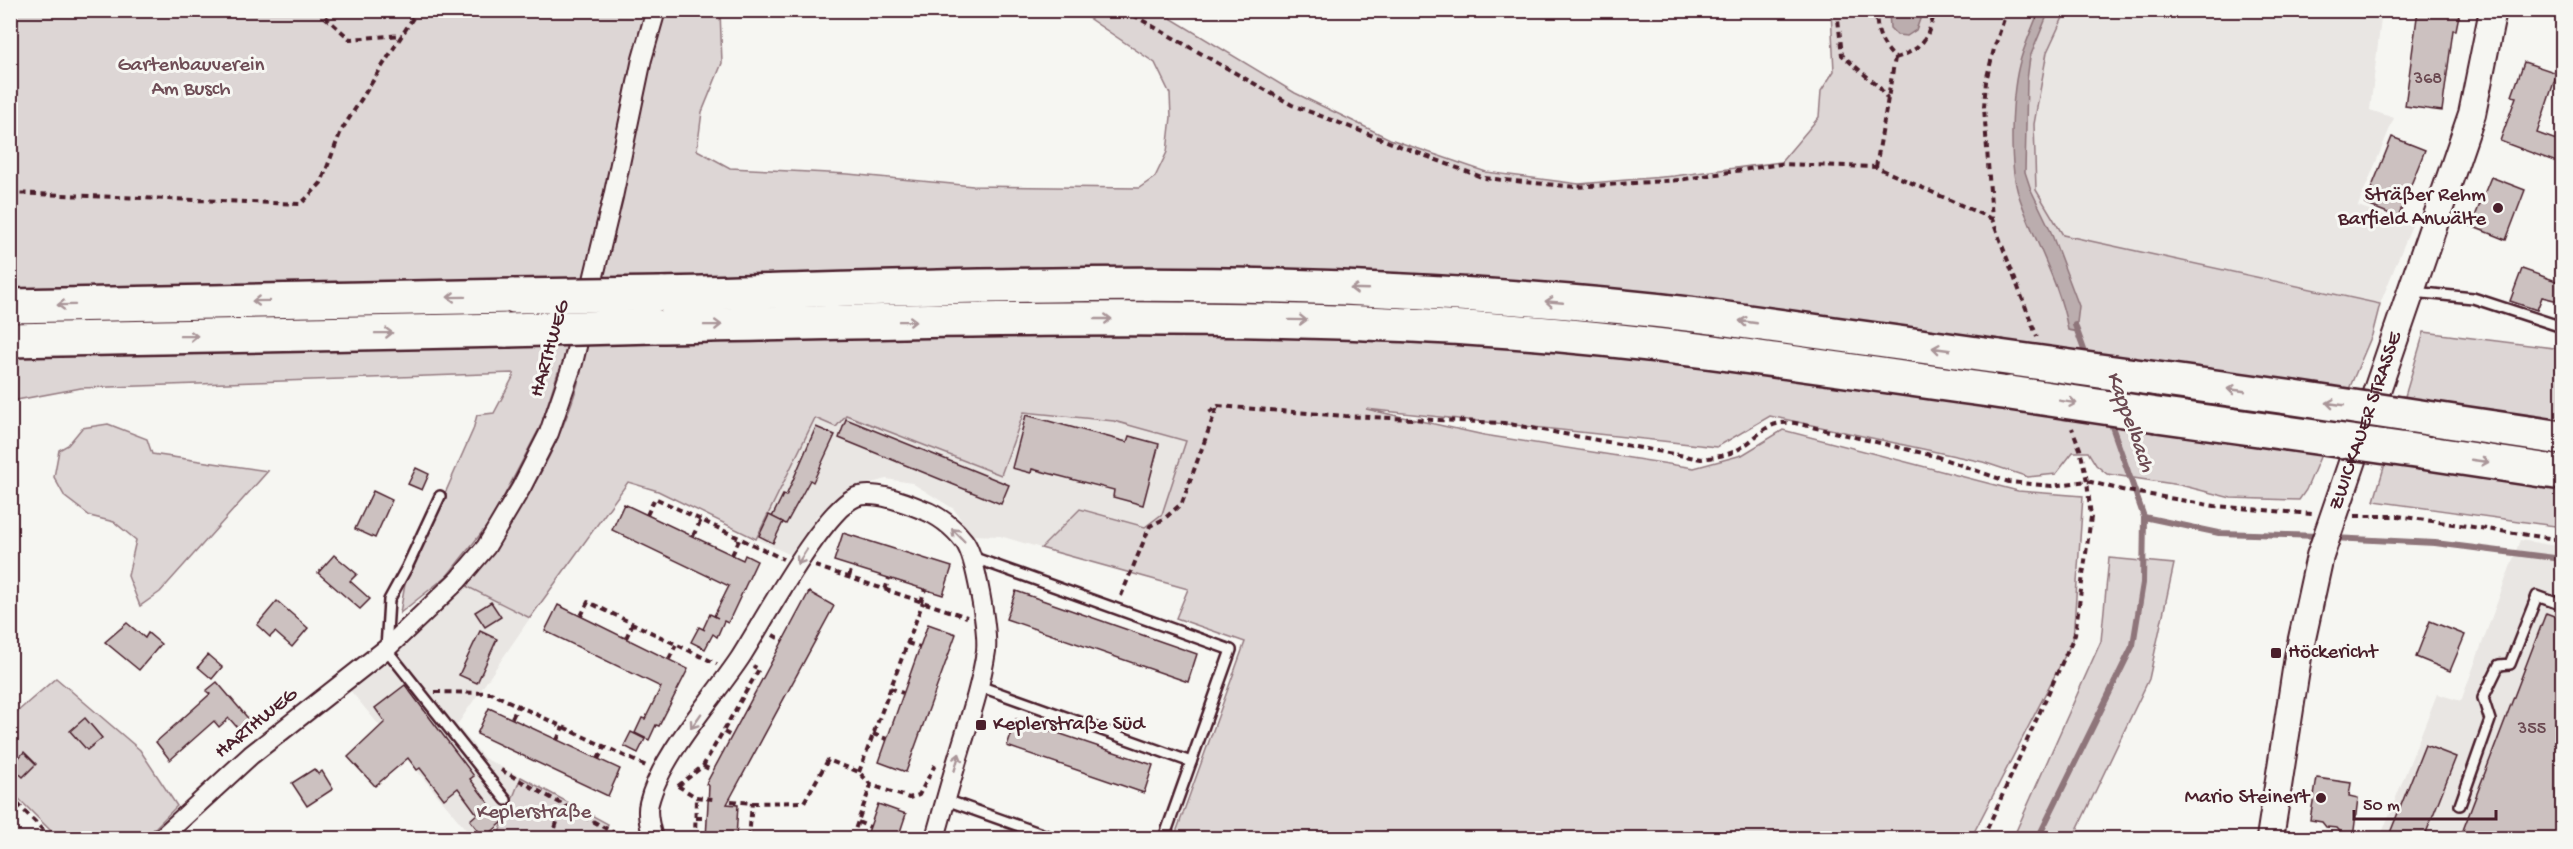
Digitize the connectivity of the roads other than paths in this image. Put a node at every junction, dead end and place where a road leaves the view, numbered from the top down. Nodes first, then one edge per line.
1 (656, 10) edge
2 (2493, 10) edge
3 (2411, 291) junction
4 (10, 306) edge
5 (2562, 327) edge
6 (10, 340) edge
7 (2562, 438) edge
8 (2562, 473) edge
9 (440, 496) dead end
10 (972, 557) junction
11 (2562, 605) edge
12 (386, 649) junction
13 (979, 686) junction
14 (1191, 762) junction
15 (506, 800) dead end
16 (946, 800) junction
17 (2460, 805) dead end
18 (161, 838) edge
19 (653, 838) edge
20 (935, 838) edge
21 (1053, 838) edge
22 (1164, 838) edge
23 (2270, 838) edge

1 - 12 street, HARTHWEG
2 - 3 main road, ZWICKAUER STRASSE
3 - 5 lane
3 - 23 main road, ZWICKAUER STRASSE
7 -> 4 highway, bridge
6 -> 8 highway, bridge
9 - 12 lane
10 - 13 street
10 - 14 lane
10 -> 19 street
11 - 17 lane
12 - 15 lane
12 - 18 street, HARTHWEG
13 - 14 lane
16 -> 13 street
14 - 22 lane
16 - 20 street
16 - 21 lane

